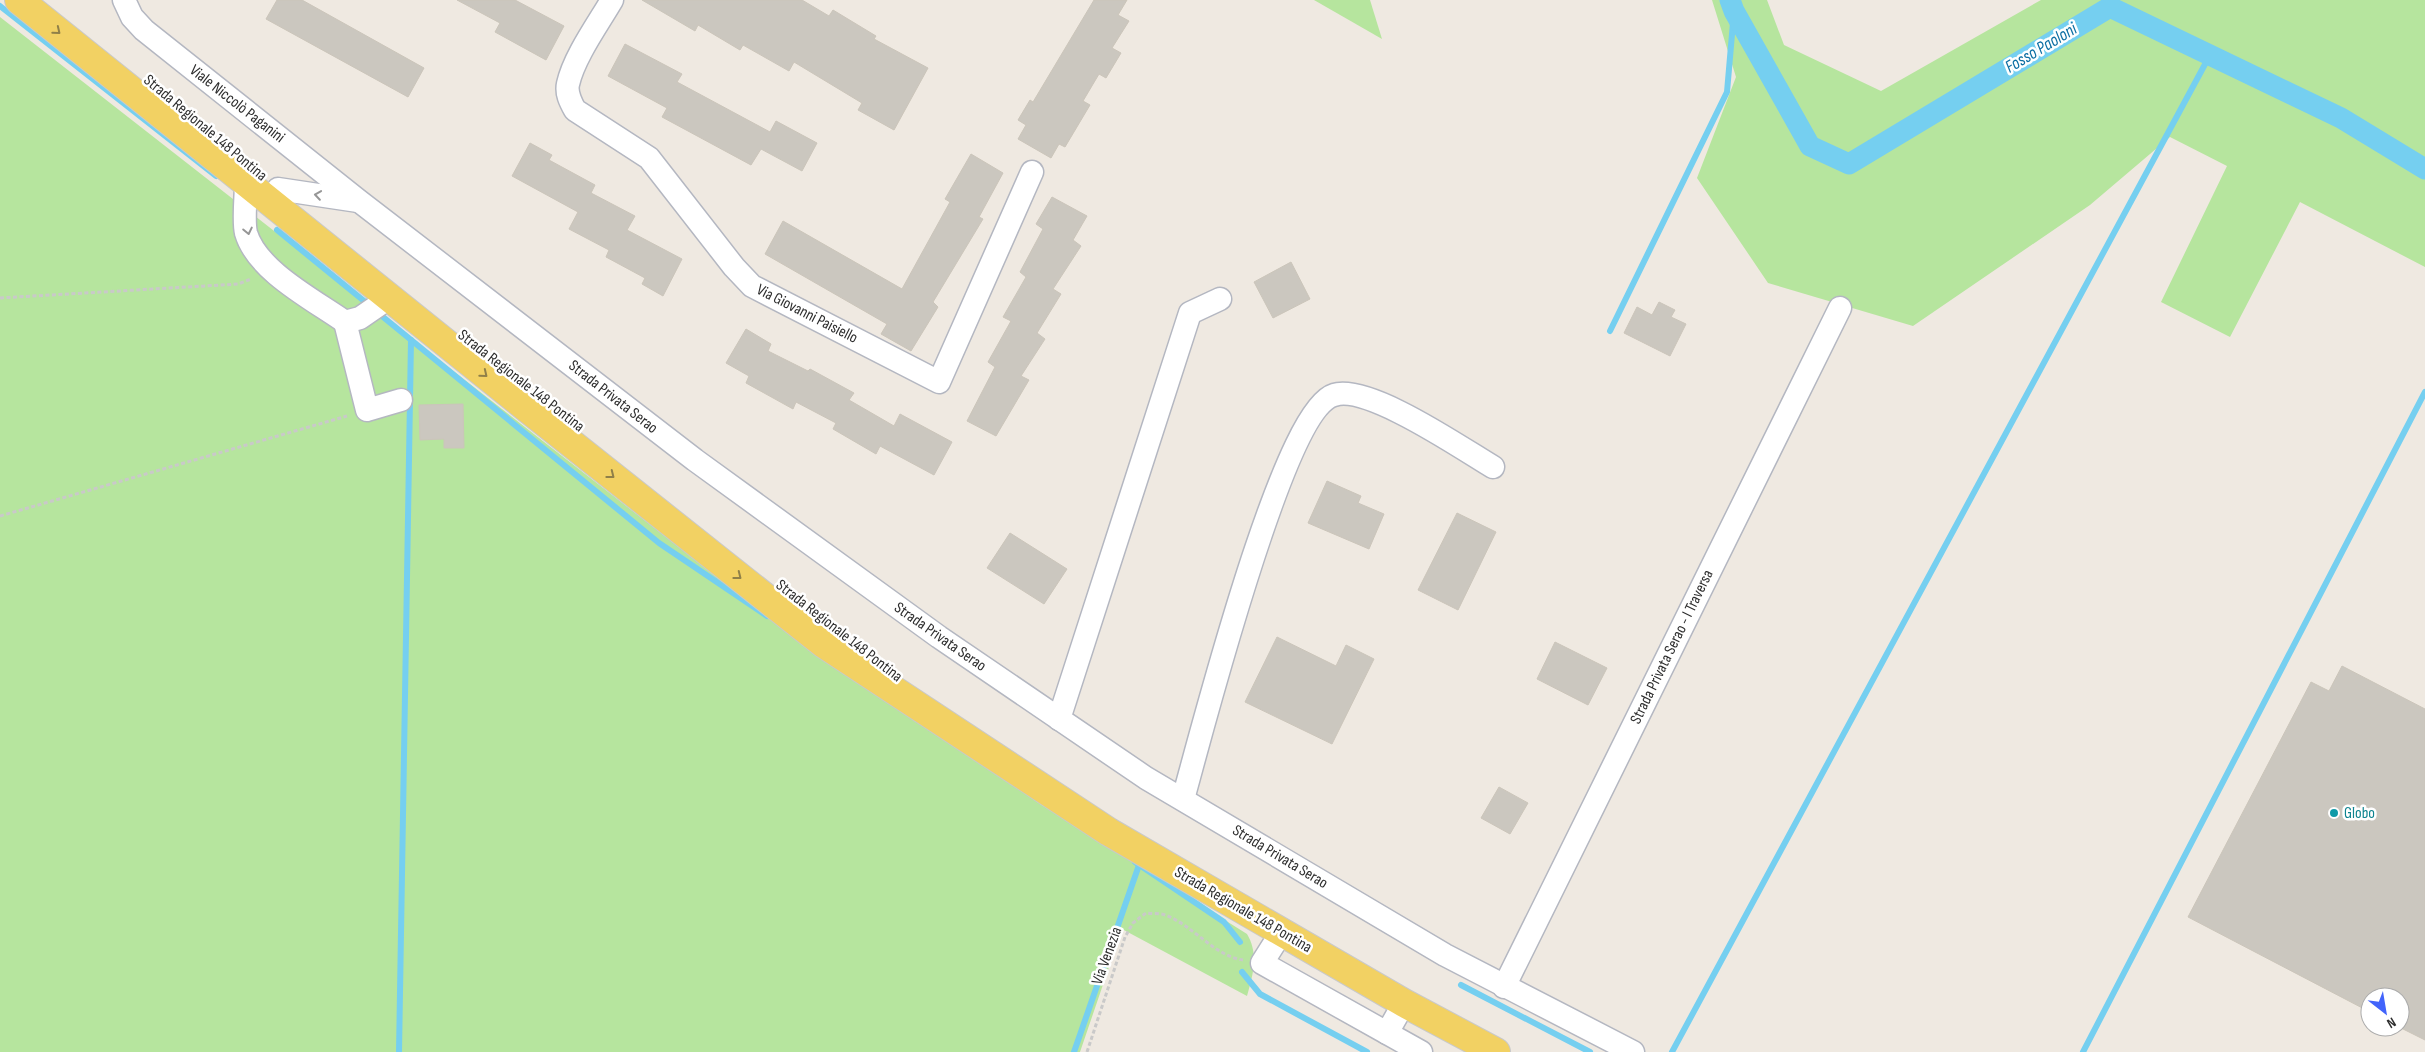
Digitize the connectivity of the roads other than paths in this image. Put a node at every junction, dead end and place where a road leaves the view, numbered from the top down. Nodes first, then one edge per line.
1 (19, 0) edge
2 (50, 0) edge
3 (124, 0) edge
4 (612, 0) edge
5 (1032, 172) dead end
6 (246, 183) junction
7 (278, 189) junction
8 (359, 201) junction
9 (390, 298) junction
10 (1220, 299) dead end
11 (1840, 308) dead end
12 (353, 320) junction
13 (401, 400) dead end
14 (1493, 467) dead end
15 (1059, 718) junction
16 (997, 757) junction
17 (1183, 800) junction
18 (1281, 933) junction
19 (1504, 986) junction
20 (1404, 1003) junction
21 (1387, 1033) junction
22 (1421, 1052) edge
23 (1496, 1052) edge
24 (1633, 1052) edge

1 -> 6 main road, Strada Regionale 148 Pontina
2 - 7 main road, Strada Regionale 148 Pontina
3 - 8 street, Viale Niccolò Paganini
4 - 5 street, Via Giovanni Paisiello
6 - 9 main road, Strada Regionale 148 Pontina
6 -> 12 street, Strada Regionale 148 Pontina
8 -> 7 street, Strada Privata Serao
7 - 16 main road, Strada Regionale 148 Pontina
8 - 15 street, Strada Privata Serao
9 - 12 street
9 -> 16 main road, Strada Regionale 148 Pontina
10 - 15 street
11 - 19 street, Strada Privata Serao - I Traversa
12 - 13 street
14 - 17 street
15 - 17 street, Strada Privata Serao
16 - 18 main road, Strada Regionale 148 Pontina
17 - 19 street, Strada Privata Serao
18 - 20 main road, Strada Regionale 148 Pontina
18 - 21 street
19 - 24 street, Strada Privata Serao
20 - 21 street
20 - 23 main road, Strada Regionale 148 Pontina
21 - 22 street

